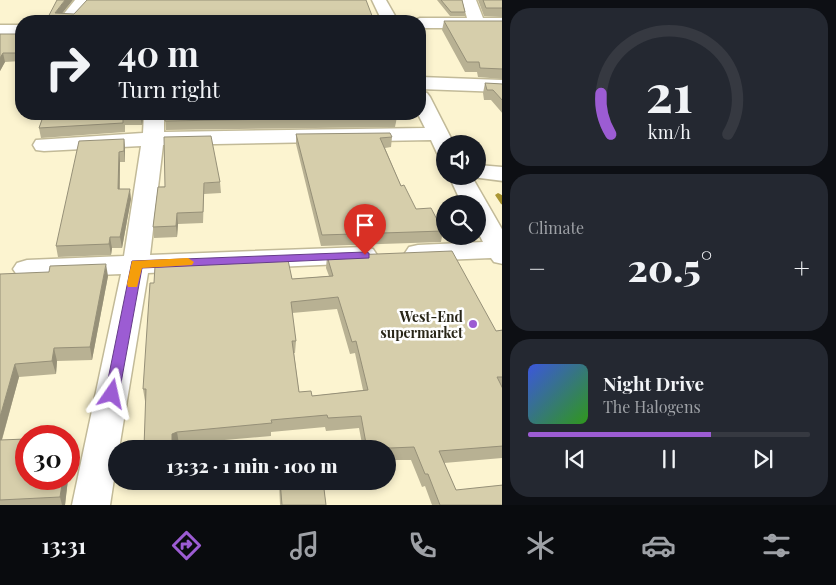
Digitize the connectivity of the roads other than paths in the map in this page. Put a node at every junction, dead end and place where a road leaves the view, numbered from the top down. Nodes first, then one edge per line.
1 (87, 0) edge
2 (379, 0) edge
3 (469, 0) edge
4 (71, 15) edge
5 (387, 15) edge
6 (476, 22) junction
7 (426, 23) edge
8 (502, 23) edge
9 (0, 30) edge
10 (15, 30) edge
11 (426, 83) edge
12 (502, 86) edge
13 (426, 110) edge
14 (154, 127) edge
15 (438, 135) edge
16 (436, 141) edge
17 (44, 145) dead end
18 (486, 173) edge
19 (502, 174) edge
20 (486, 226) edge
21 (500, 253) edge
22 (136, 264) junction
23 (27, 269) dead end
24 (91, 505) edge

1 - 4 street
2 - 5 street
3 - 6 street
6 - 7 street
6 - 8 street
9 - 10 street
11 - 12 street
13 - 15 street
14 - 16 street
14 - 17 street
14 - 22 street
18 - 19 street
20 - 21 street
21 - 22 street
22 - 23 street
22 - 24 street

